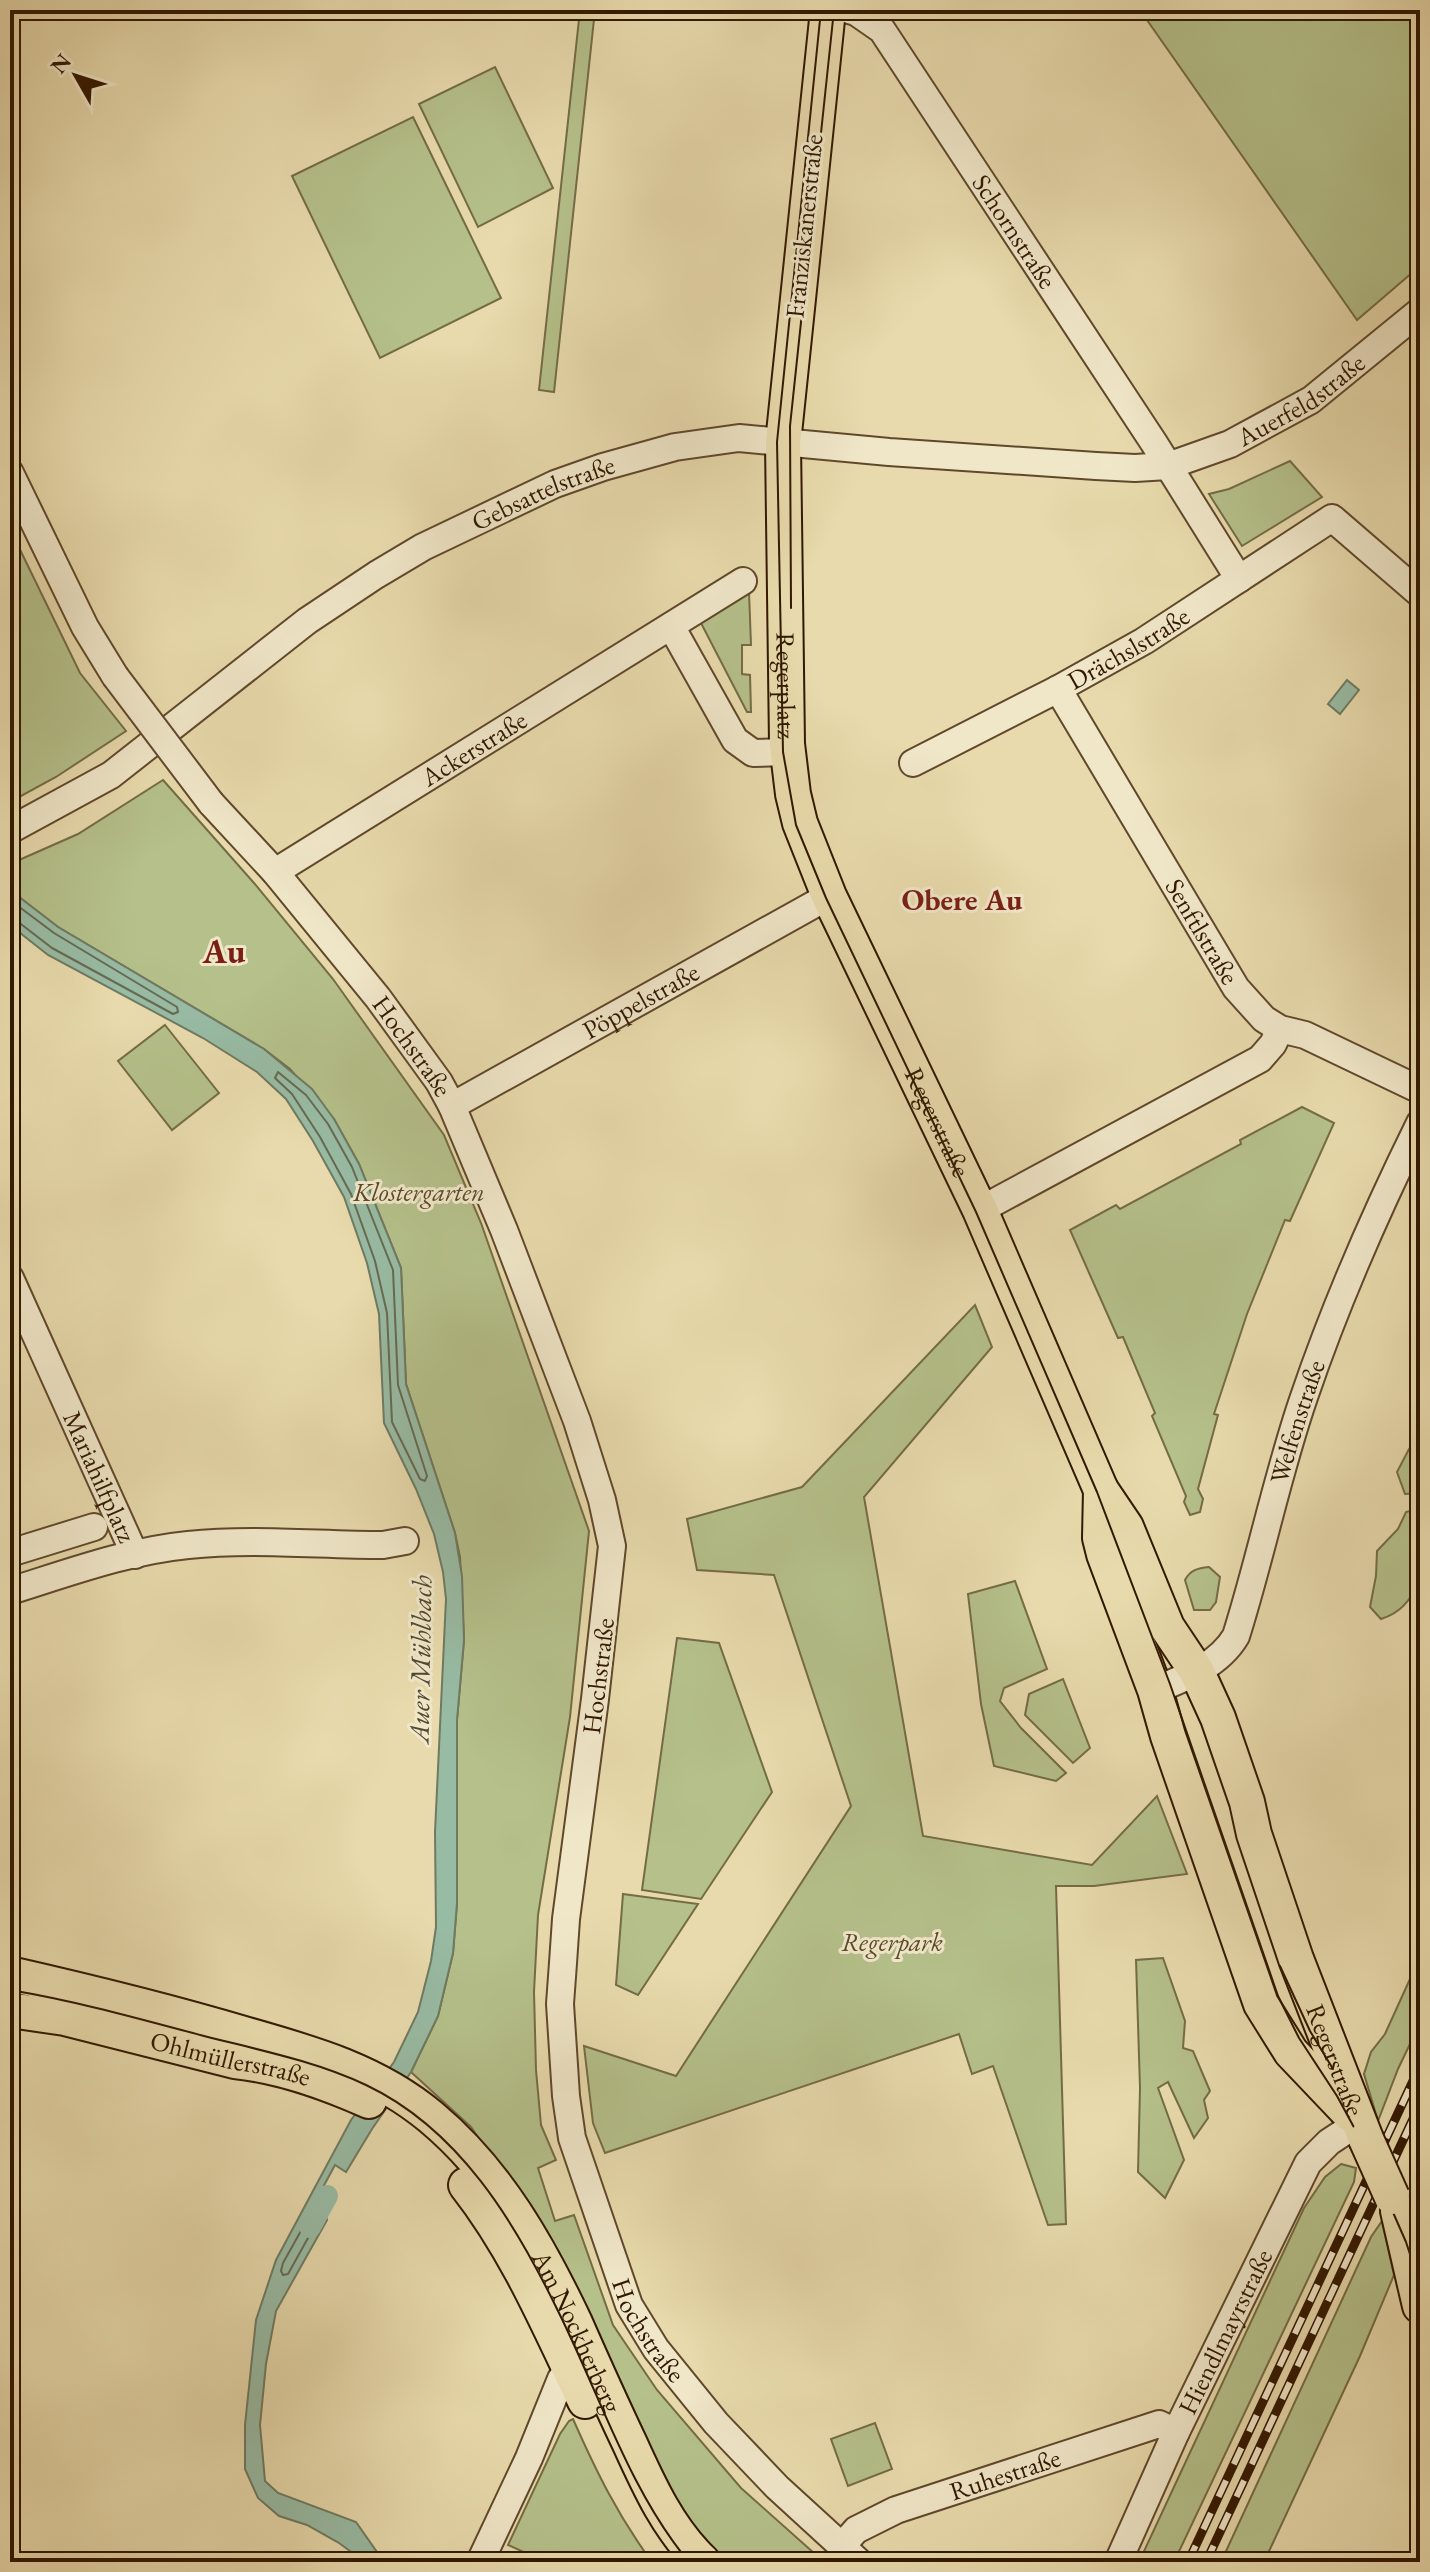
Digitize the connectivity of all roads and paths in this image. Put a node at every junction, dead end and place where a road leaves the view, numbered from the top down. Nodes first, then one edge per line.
1 (828, 10) edge
2 (849, 10) edge
3 (1420, 311) edge
4 (783, 443) junction
5 (1168, 466) junction
6 (10, 473) edge
7 (1239, 579) junction
8 (743, 581) dead end
9 (1420, 594) edge
10 (671, 626) junction
11 (1058, 689) junction
12 (788, 752) junction
13 (913, 763) dead end
14 (10, 830) edge
15 (275, 872) junction
16 (829, 896) junction
17 (1280, 1029) junction
18 (1420, 1090) edge
19 (452, 1106) junction
20 (1420, 1123) edge
21 (980, 1210) junction
22 (10, 1278) edge
23 (1101, 1490) junction
24 (94, 1527) dead end
25 (405, 1541) dead end
26 (10, 1553) edge
27 (135, 1555) junction
28 (10, 1591) edge
29 (1197, 1672) junction
30 (1155, 1690) junction
31 (10, 1974) edge
32 (10, 2010) edge
33 (1362, 2131) junction
34 (430, 2132) junction
35 (1395, 2204) junction
36 (1420, 2254) edge
37 (1420, 2306) edge
38 (572, 2374) junction
39 (1176, 2432) junction
40 (850, 2554) edge
41 (480, 2562) edge
42 (676, 2562) edge
43 (703, 2562) edge
44 (1118, 2562) edge

1 - 4 main road, Franziskanerstraße
2 - 5 street, Schornstraße
3 - 5 street, Auerfeldstraße
4 - 5 street, Gebsattelstraße
4 - 12 main road, Regerplatz
4 - 14 street, Gebsattelstraße
5 - 7 street, Schornstraße
6 - 15 street, Hochstraße, bridge
7 - 9 street, Drächslstraße
7 - 11 street, Drächslstraße
8 - 10 street
10 - 12 street, Regerplatz
10 - 15 street, Ackerstraße
11 - 13 street, Drächslstraße
11 - 17 street, Senftlstraße
12 - 16 main road, Regerstraße
15 - 19 street, Hochstraße
16 - 19 street, Pöppelstraße
16 - 21 main road, Regerstraße
17 - 18 street, Senftlstraße
17 - 21 street
19 - 40 street, Hochstraße
20 - 29 street, Welfenstraße
21 - 23 main road, Regerstraße
22 - 27 street, Mariahilfplatz
23 - 29 main road, Regerstraße
23 - 30 main road, Regerstraße
24 - 26 street
25 - 27 street
27 - 28 street, Mariahilfplatz
29 - 30 street, Welfenstraße
29 - 33 main road, Regerstraße
30 - 33 main road, Regerstraße
31 - 34 main road, Ohlmüllerstraße
32 - 34 main road, Ohlmüllerstraße
33 - 35 main road, bridge
33 - 39 street, Hiendlmayrstraße
34 - 38 main road, Am Nockherberg
34 - 43 main road, Am Nockherberg
35 - 36 main road
35 - 37 main road
38 - 41 street
38 - 42 main road, Am Nockherberg
39 - 40 street, Ruhestraße
39 - 44 street, Hiendlmayrstraße

